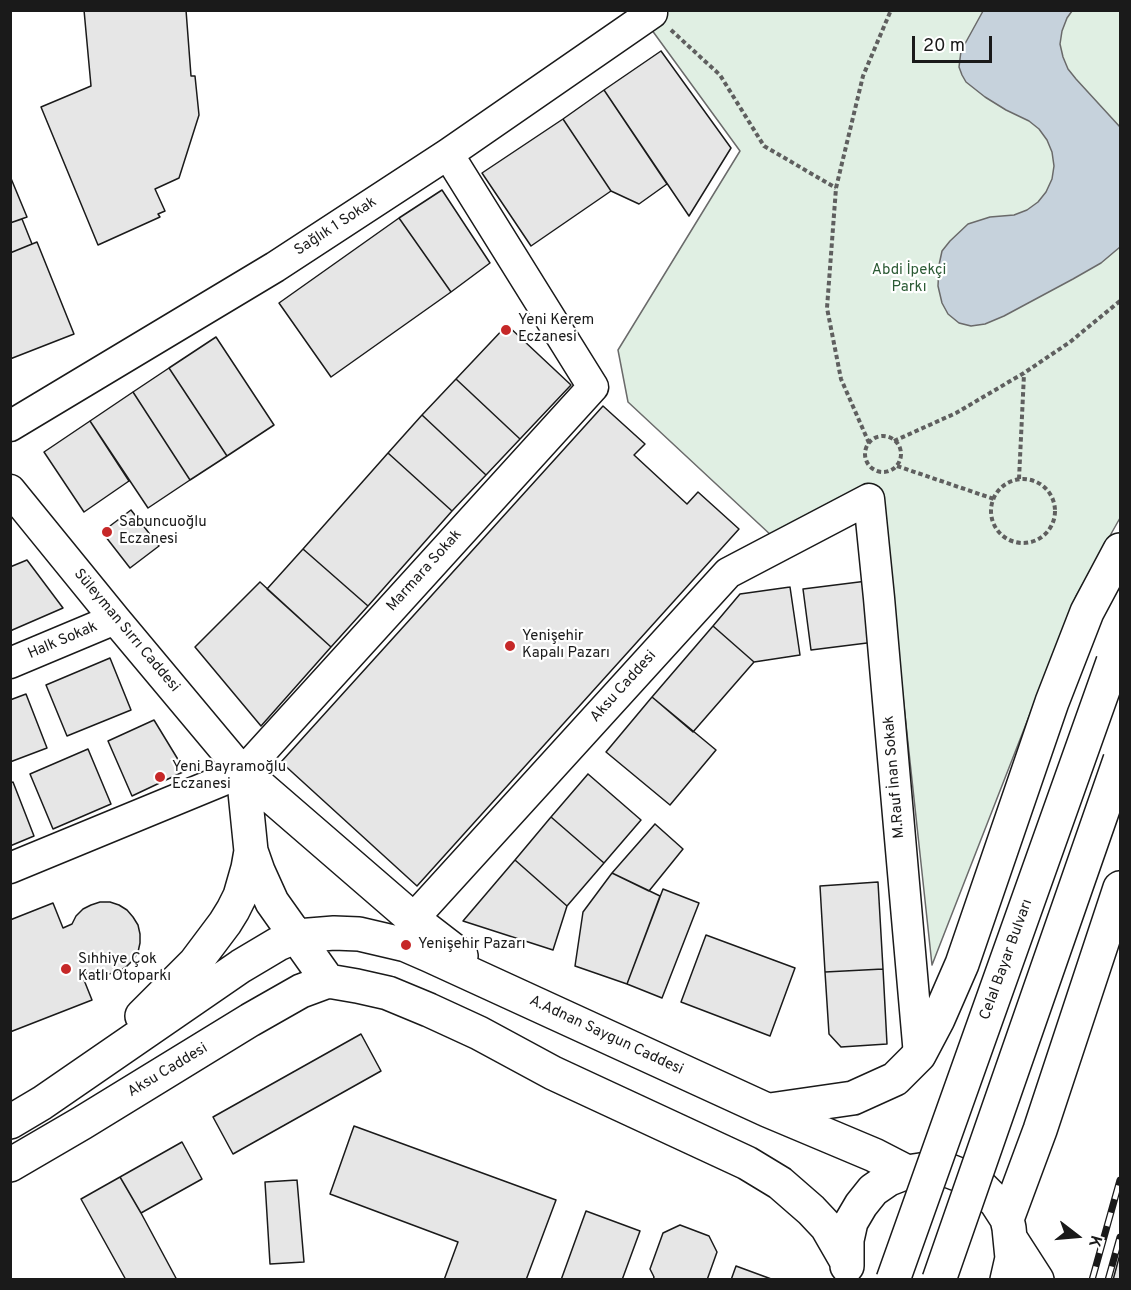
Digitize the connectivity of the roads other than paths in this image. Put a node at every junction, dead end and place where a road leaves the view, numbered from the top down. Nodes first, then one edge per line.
1 (652, 13) road end
2 (448, 154) junction
3 (10, 426) edge
4 (10, 490) edge
5 (869, 499) joint
6 (1120, 550) edge
7 (115, 619) junction
8 (1117, 652) edge
9 (10, 663) edge
10 (1120, 760) edge
11 (243, 772) junction
12 (251, 851) junction
13 (10, 868) edge
14 (1120, 888) edge
15 (413, 919) junction
16 (297, 936) junction
17 (328, 981) junction
18 (502, 988) junction
19 (919, 1055) junction
20 (89, 1070) junction
21 (767, 1110) junction
22 (10, 1122) edge
23 (10, 1165) edge
24 (907, 1172) junction
25 (1009, 1228) junction
26 (848, 1270) edge
27 (893, 1280) edge
28 (939, 1280) edge
29 (1007, 1280) edge
30 (1037, 1280) edge

1 - 2 street, Sağlık 1 Sokak
2 - 3 street, Sağlık 1 Sokak
2 - 11 street, Marmara Sokak
4 - 7 street, Süleyman Sırrı Caddesi
5 - 15 street, Aksu Caddesi
5 - 19 street, M.Rauf İnan Sokak
6 - 19 main road
7 - 9 street, Halk Sokak
7 - 11 street, Süleyman Sırrı Caddesi
8 - 27 main road, Celal Bayar Bulvarı, bridge
10 - 28 main road, bridge
11 - 12 main road
11 - 13 street, Marmara Sokak
11 - 15 main road
12 - 16 main road
12 - 20 main road
14 - 25 main road
15 - 18 main road
16 - 17 main road
16 - 18 main road, A.Adnan Saygun Caddesi
16 - 20 main road
17 - 23 main road, Aksu Caddesi
17 - 26 main road
18 - 21 main road, A.Adnan Saygun Caddesi
19 - 21 main road
20 - 22 main road
21 - 24 main road, A.Adnan Saygun Caddesi
24 - 25 main road
24 - 26 main road
25 - 29 main road
25 - 30 main road

